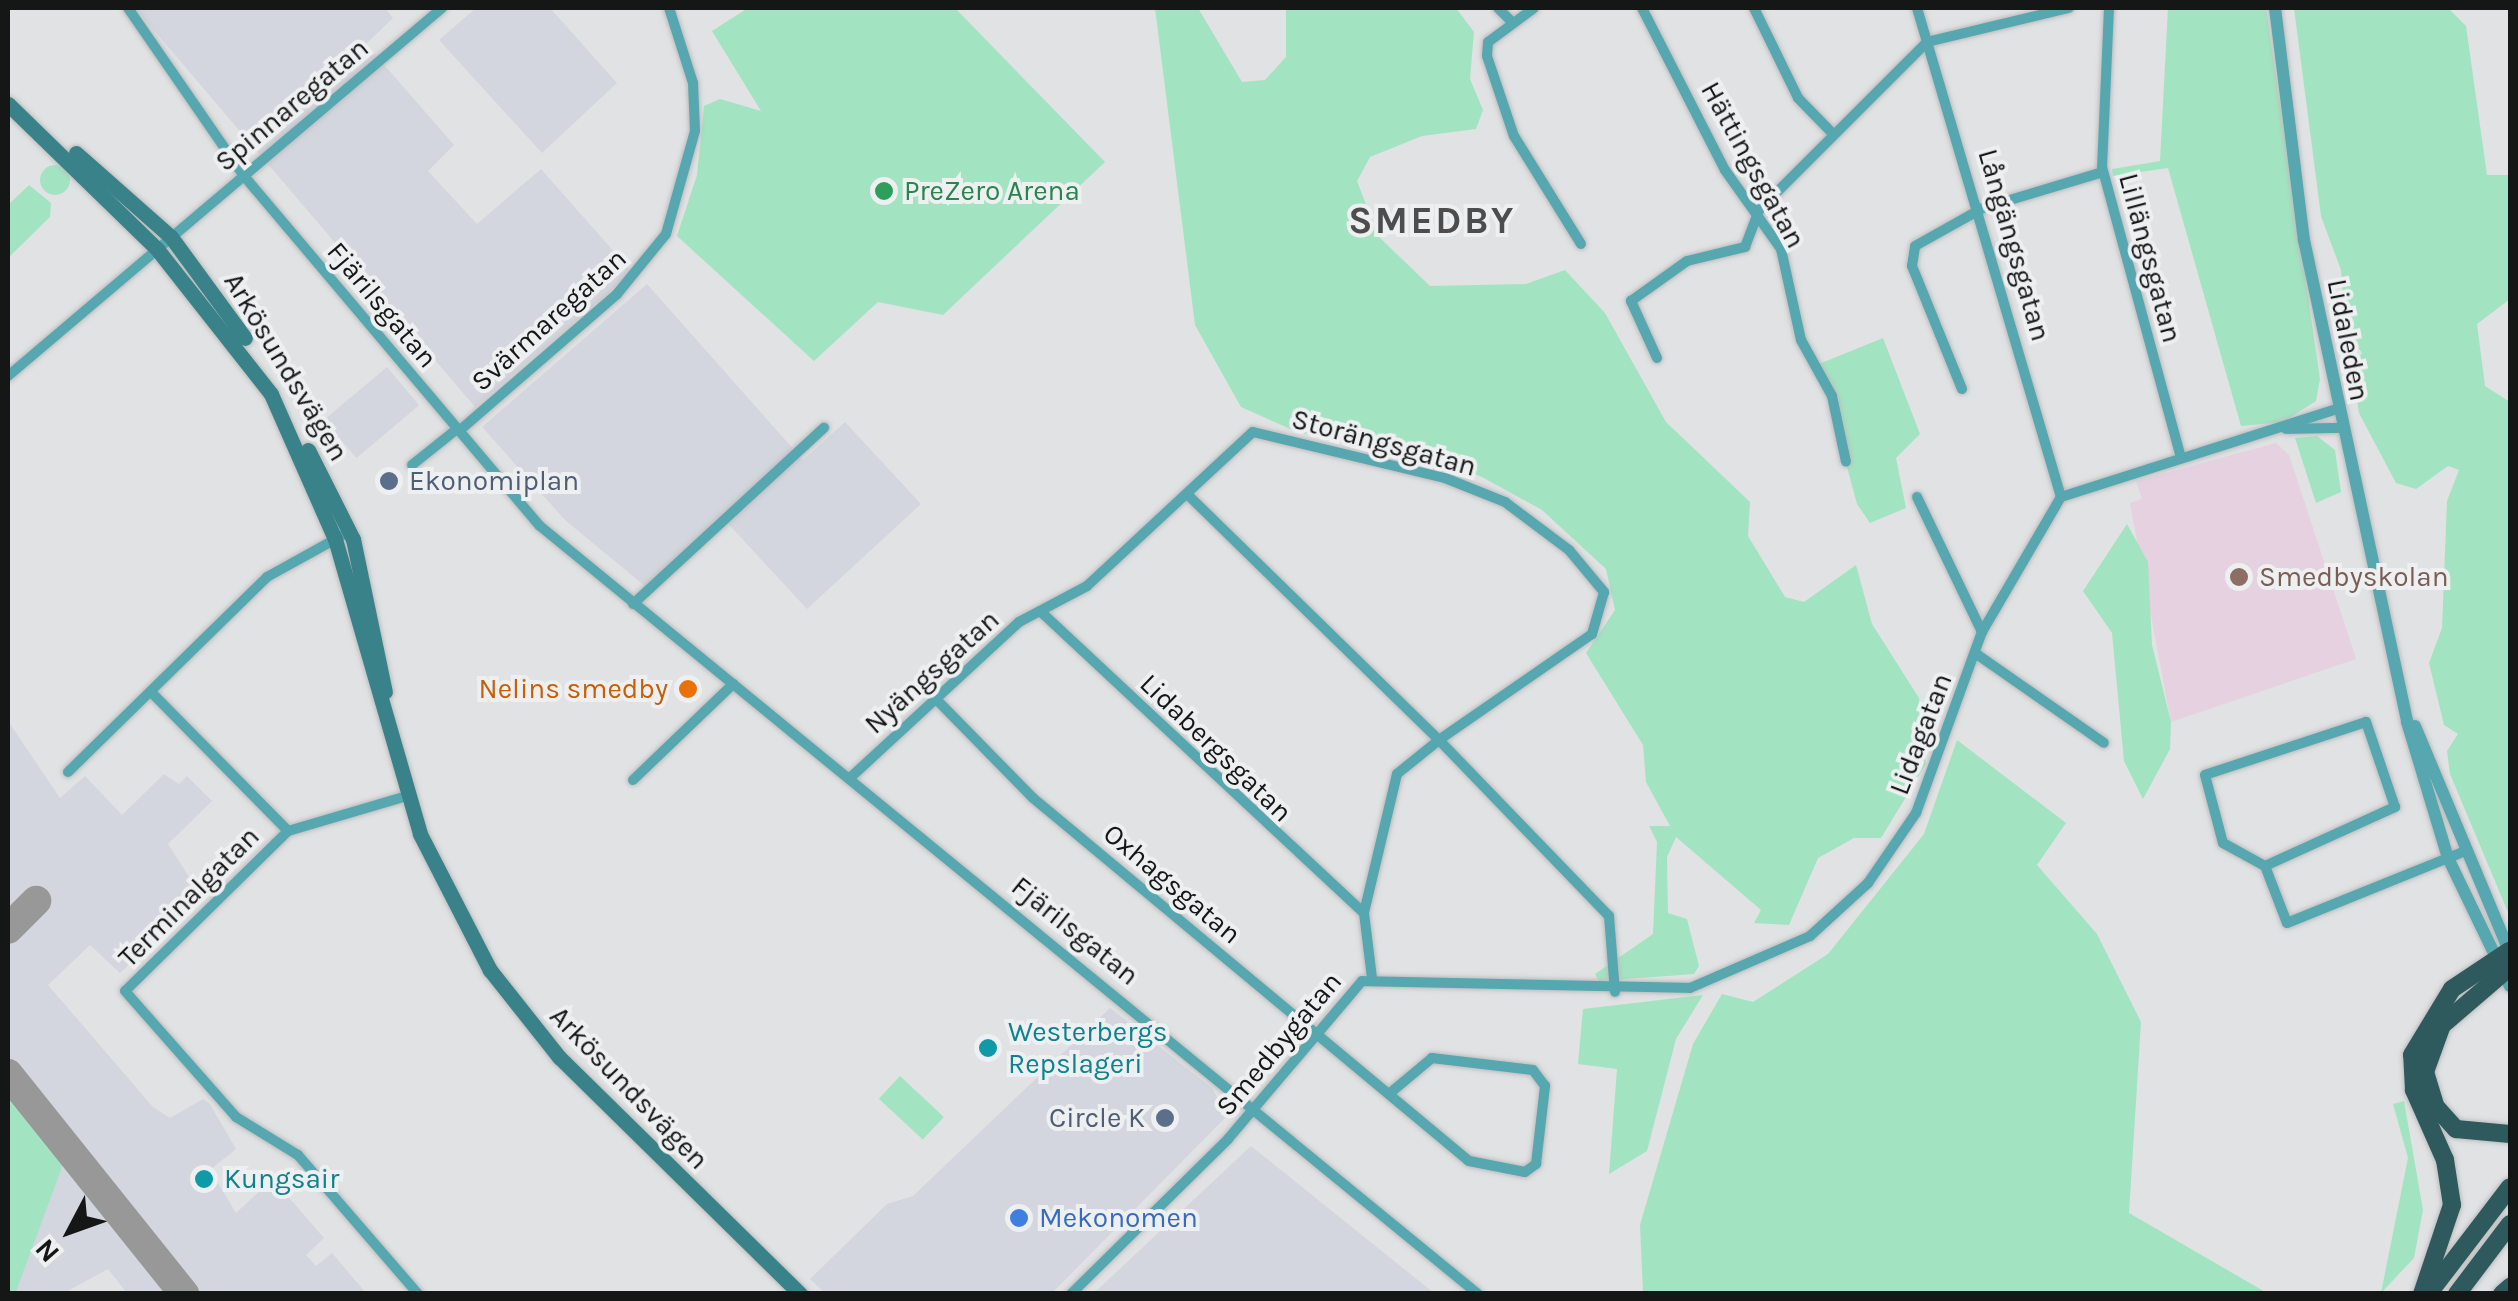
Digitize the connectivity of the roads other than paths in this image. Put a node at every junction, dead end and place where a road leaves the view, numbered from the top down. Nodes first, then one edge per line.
1 (128, 8) edge
2 (442, 8) edge
3 (669, 8) edge
4 (1498, 8) edge
5 (1534, 8) edge
6 (1642, 8) edge
7 (1754, 8) edge
8 (1917, 8) edge
9 (2069, 8) edge
10 (2109, 8) edge
11 (2275, 8) edge
12 (1511, 20) junction
13 (1927, 42) junction
14 (8, 94) edge
15 (8, 104) edge
16 (1833, 134) junction
17 (2103, 172) junction
18 (244, 176) junction
19 (1982, 208) junction
20 (1759, 210) junction
21 (171, 237) junction
22 (1581, 244) dead end
23 (157, 249) junction
24 (1656, 358) dead end
25 (10, 369) edge
26 (1962, 389) dead end
27 (2336, 409) junction
28 (824, 428) dead end
29 (2340, 428) junction
30 (2285, 429) junction
31 (458, 430) junction
32 (2181, 457) junction
33 (1846, 462) dead end
34 (412, 465) dead end
35 (1189, 496) junction
36 (1916, 497) dead end
37 (2060, 497) junction
38 (342, 535) junction
39 (633, 604) junction
40 (1040, 612) junction
41 (1982, 632) junction
42 (1975, 652) junction
43 (2397, 677) junction
44 (733, 684) junction
45 (152, 693) junction
46 (936, 699) junction
47 (1439, 740) junction
48 (2104, 743) dead end
49 (68, 772) dead end
50 (852, 777) junction
51 (634, 780) dead end
52 (407, 796) junction
53 (288, 830) junction
54 (2464, 852) junction
55 (2448, 858) junction
56 (2265, 866) junction
57 (1364, 913) junction
58 (2506, 964) edge
59 (1372, 978) junction
60 (1615, 992) junction
61 (1316, 1032) junction
62 (1389, 1094) junction
63 (1255, 1108) junction
64 (2510, 1134) edge
65 (2510, 1187) edge
66 (2510, 1224) edge
67 (2510, 1287) edge
68 (796, 1290) edge
69 (418, 1294) edge
70 (1071, 1294) edge
71 (1478, 1294) edge
72 (2425, 1294) edge
73 (2457, 1294) edge
74 (2502, 1294) edge

1 - 18 street, Fjärilsgatan
2 - 18 street, Spinnaregatan
3 - 31 street, Svärmaregatan
4 - 12 street
5 - 12 street
6 - 20 street, Hättingsgatan
7 - 16 street
8 - 13 street, Långängsgatan
9 - 13 street
10 - 17 street, Lillängsgatan
11 - 27 street, Lidaleden
12 - 22 street
13 - 16 street
13 - 19 street, Långängsgatan
14 - 21 main road, Arkösundsvägen
15 - 23 main road, Arkösundsvägen
16 - 20 street
17 - 19 street
17 - 32 street, Lillängsgatan
18 - 21 street, Spinnaregatan
18 - 31 street, Fjärilsgatan
19 - 26 street
19 - 37 street, Långängsgatan
20 - 24 street
20 - 33 street, Hättingsgatan
21 - 23 street
21 - 38 main road, Arkösundsvägen
23 - 25 street
23 - 38 main road, Arkösundsvägen
27 - 29 street, Lidaleden
27 - 30 street
28 - 39 street
29 - 30 street
29 - 43 street, Lidaleden
30 - 32 street
31 - 34 street, Svärmaregatan
31 - 39 street, Fjärilsgatan
32 - 37 street
35 - 40 street, Nyängsgatan
35 - 47 street
35 - 47 street, Storängsgatan
36 - 41 street
37 - 41 street, Lidagatan
38 - 45 street
38 - 52 main road, Arkösundsvägen
39 - 44 street, Fjärilsgatan
40 - 46 street, Nyängsgatan
40 - 57 street, Lidabergsgatan
41 - 42 street, Lidagatan
42 - 48 street
42 - 60 street, Lidagatan
43 - 54 street, Lidaleden
43 - 55 street, Lidaleden
44 - 50 street, Fjärilsgatan
44 - 51 street
45 - 49 street
45 - 53 street, Terminalgatan
46 - 50 street, Nyängsgatan
46 - 61 street, Oxhagsgatan
47 - 57 street, Smedbygatan
47 - 60 street
50 - 63 street, Fjärilsgatan
52 - 53 street, Terminalgatan
52 - 68 main road, Arkösundsvägen
53 - 69 street, Terminalgatan
54 - 55 street
54 - 58 street, Lidaleden
55 - 56 street
55 - 58 street, Lidaleden
56 - 56 street
57 - 59 street, Smedbygatan
58 - 64 highway
58 - 72 highway
59 - 60 street, Lidagatan
59 - 61 street, Smedbygatan
61 - 62 street, Oxhagsgatan
61 - 63 street, Smedbygatan
62 - 62 street, Oxhagsgatan
63 - 70 street, Smedbygatan
63 - 71 street, Fjärilsgatan
65 - 72 highway
66 - 73 highway
67 - 74 highway

